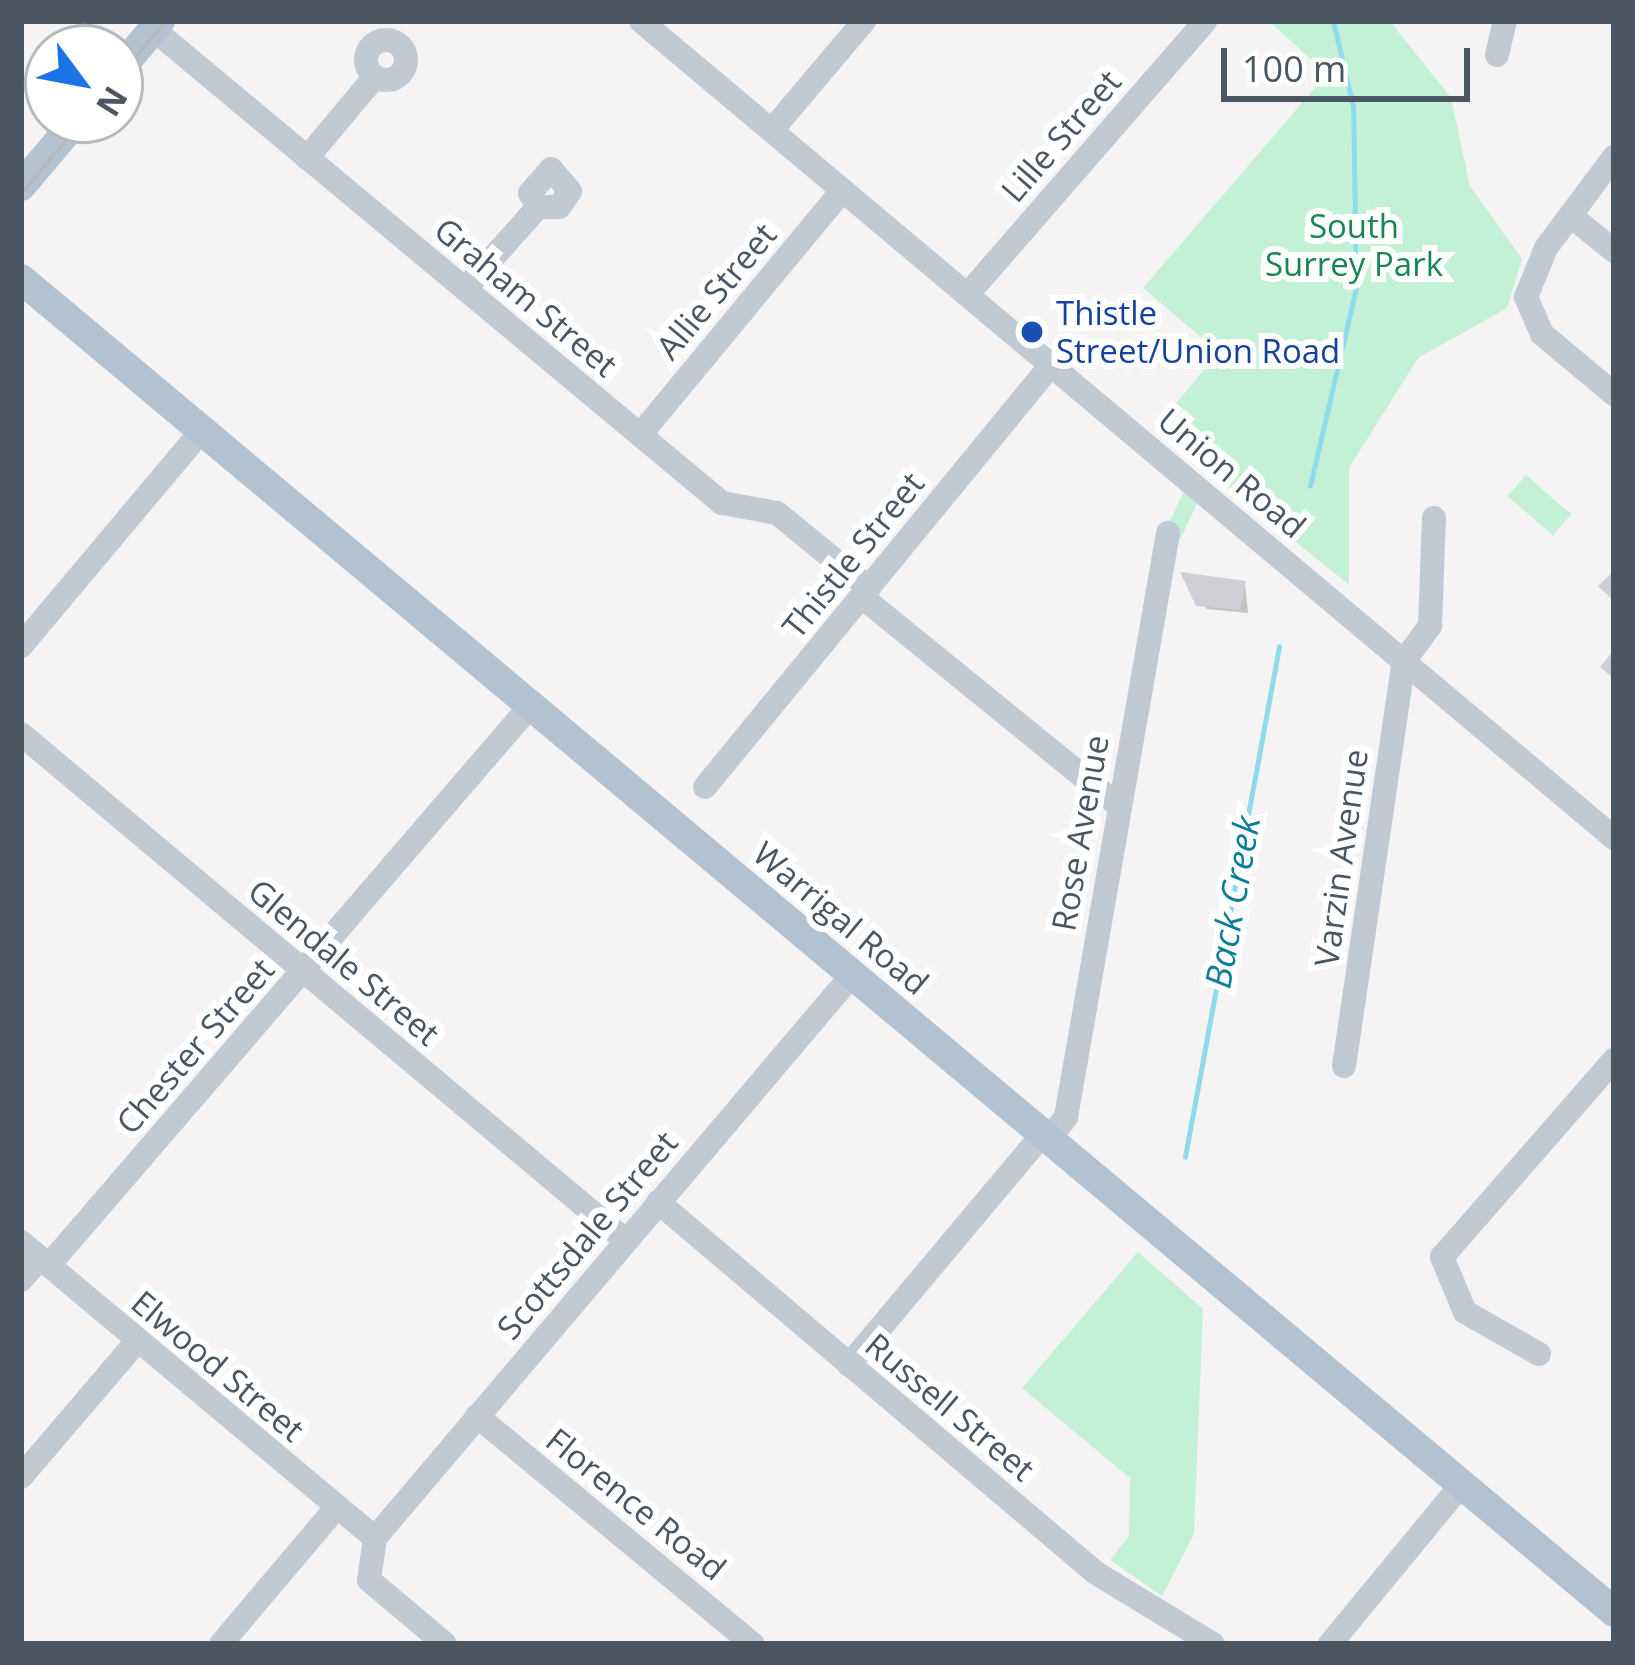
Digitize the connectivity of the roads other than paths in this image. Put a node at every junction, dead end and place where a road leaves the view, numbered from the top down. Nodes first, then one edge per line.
1 (641, 21) edge
2 (864, 21) edge
3 (1205, 21) edge
4 (1505, 21) edge
5 (157, 25) edge
6 (1498, 55) dead end
7 (374, 79) dead end
8 (772, 130) junction
9 (57, 144) edge
10 (1614, 157) edge
11 (307, 158) junction
12 (21, 186) edge
13 (843, 190) junction
14 (538, 207) dead end
15 (1571, 216) junction
16 (1614, 251) edge
17 (21, 279) edge
18 (465, 289) junction
19 (968, 294) junction
20 (1051, 365) junction
21 (1614, 394) edge
22 (202, 430) junction
23 (640, 435) junction
24 (1433, 518) dead end
25 (1168, 533) dead end
26 (866, 592) junction
27 (21, 646) edge
28 (1404, 661) junction
29 (531, 705) junction
30 (21, 734) edge
31 (705, 787) dead end
32 (1117, 804) junction
33 (1614, 838) edge
34 (303, 970) junction
35 (852, 975) junction
36 (1614, 1060) edge
37 (1344, 1066) dead end
38 (1046, 1136) junction
39 (658, 1202) junction
40 (625, 1240) junction
41 (37, 1255) edge
42 (21, 1280) edge
43 (136, 1341) junction
44 (1539, 1354) dead end
45 (848, 1365) junction
46 (477, 1415) junction
47 (21, 1477) edge
48 (1462, 1484) junction
49 (336, 1508) junction
50 (375, 1538) junction
51 (1614, 1612) edge
52 (221, 1644) edge
53 (445, 1644) edge
54 (753, 1644) edge
55 (1213, 1644) edge
56 (1330, 1644) edge

1 - 8 street, Union Road
2 - 8 street
3 - 19 street, Lille Street
4 - 6 street
5 - 11 street, Graham Street
7 - 11 street
8 - 13 street, Union Road
9 - 12 main road
10 - 15 street
11 - 18 street, Graham Street
13 - 19 street, Union Road
13 - 23 street, Allie Street
14 - 18 street
15 - 16 street
15 - 21 street
17 - 22 main road, Warrigal Road
18 - 23 street, Graham Street
19 - 20 street, Union Road
20 - 26 street, Thistle Street
20 - 28 street, Union Road
22 - 27 street
22 - 29 main road, Warrigal Road
23 - 26 street, Graham Street
24 - 28 street, Varzin Avenue
25 - 32 street, Rose Avenue
26 - 31 street, Thistle Street
26 - 32 street, Graham Street
28 - 33 street, Union Road
28 - 37 street, Varzin Avenue
29 - 34 street, Chester Street
29 - 35 main road, Warrigal Road
30 - 34 street, Glendale Street
32 - 38 street, Rose Avenue
34 - 40 street, Glendale Street
34 - 41 street, Chester Street
35 - 38 main road, Warrigal Road
35 - 39 street, Scottsdale Street
36 - 44 street
38 - 45 street, Rose Avenue
38 - 48 main road, Warrigal Road
39 - 40 street, Scottsdale Street
39 - 45 street, Russell Street
40 - 46 street, Scottsdale Street
41 - 42 street, Chester Street
41 - 43 street, Elwood Street
43 - 47 street
43 - 49 street, Elwood Street
45 - 55 street, Russell Street
46 - 50 street, Scottsdale Street
46 - 54 street, Florence Road
48 - 51 main road, Warrigal Road
48 - 56 street
49 - 50 street, Elwood Street
49 - 52 street
50 - 53 street

